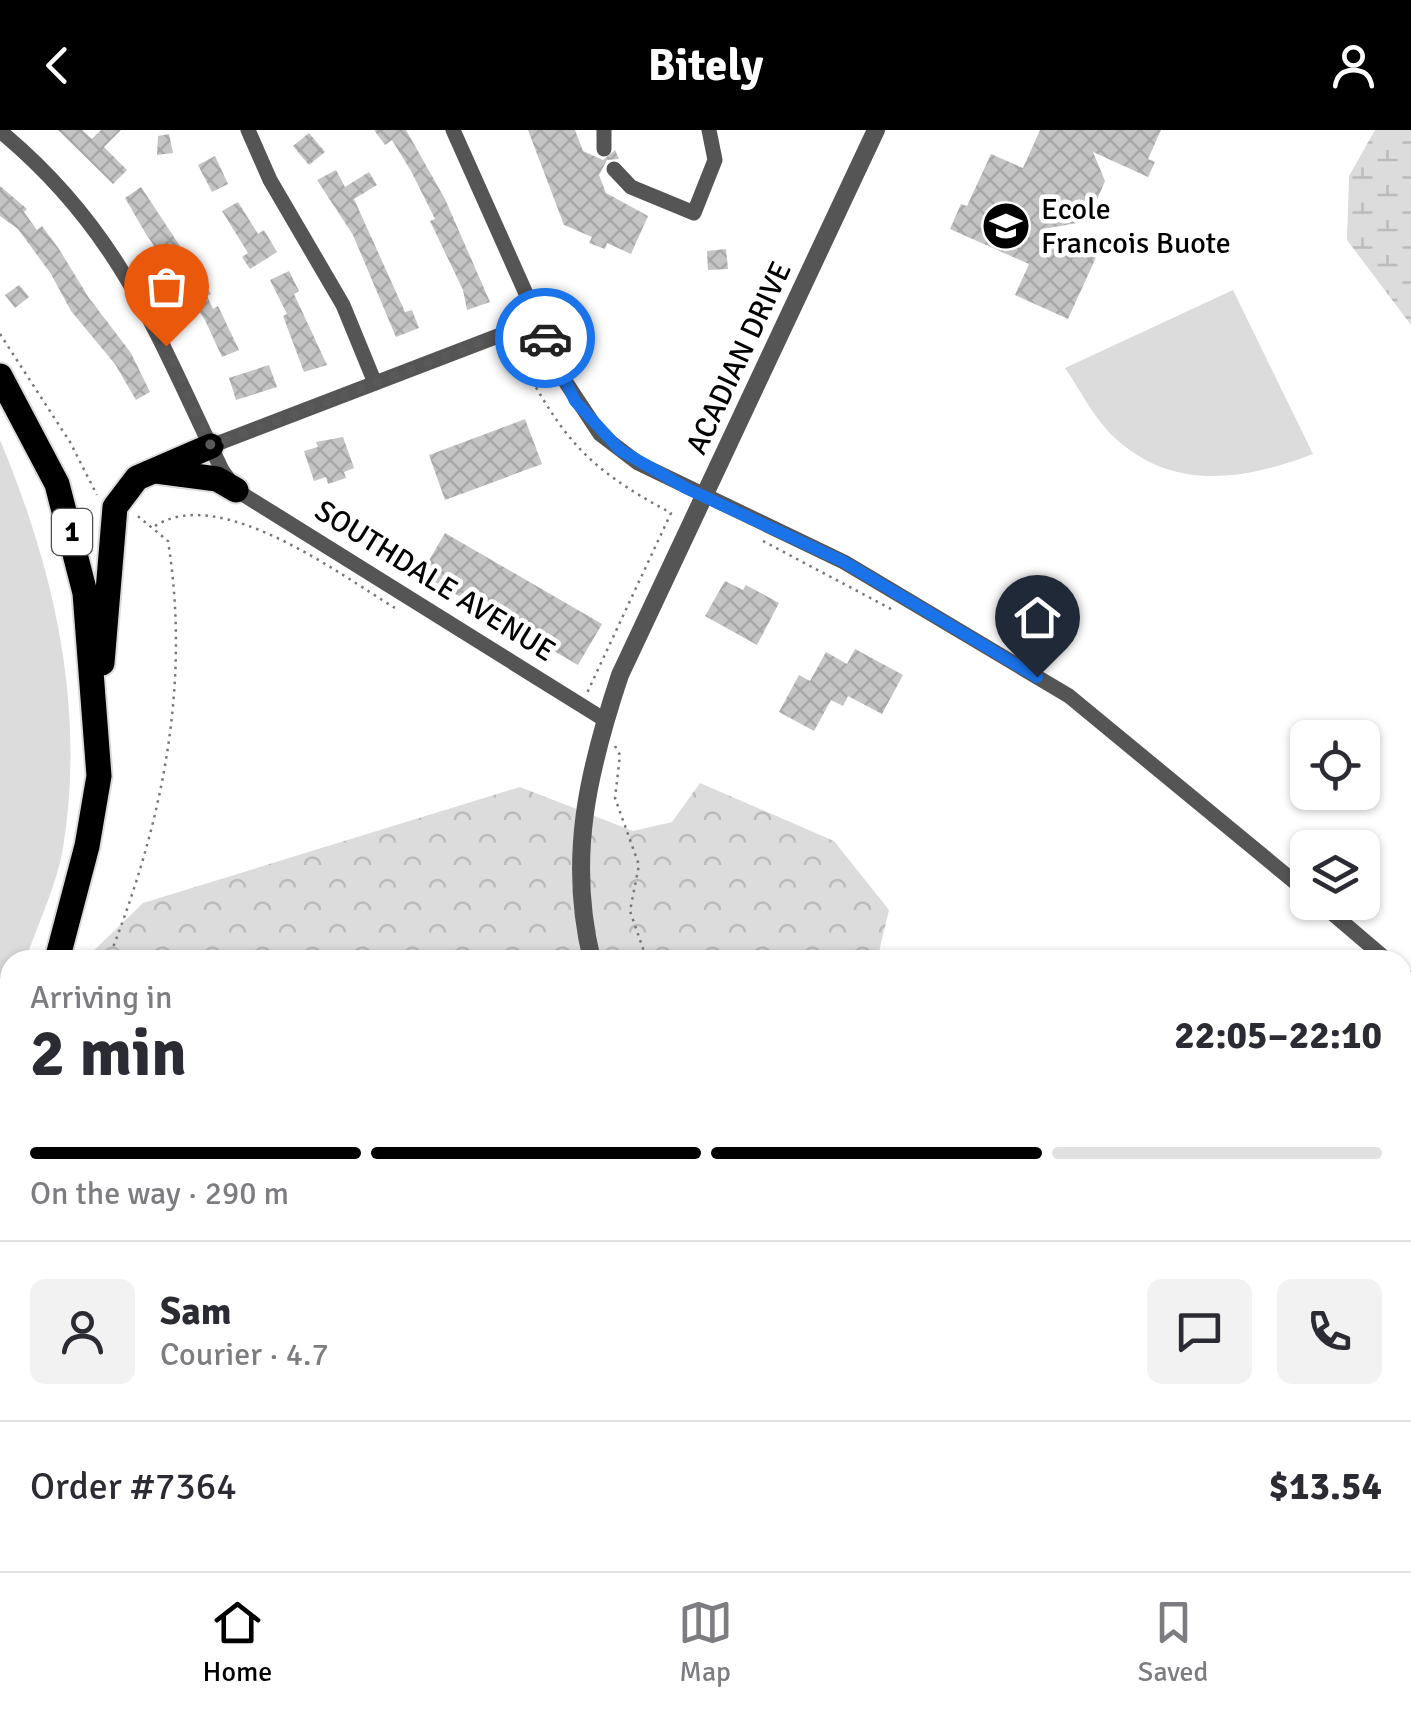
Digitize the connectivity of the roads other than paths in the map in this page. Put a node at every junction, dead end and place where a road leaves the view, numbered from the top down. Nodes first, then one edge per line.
1 (248, 130) edge
2 (453, 130) edge
3 (604, 130) edge
4 (708, 130) edge
5 (876, 130) edge
6 (11, 134) edge
7 (604, 149) dead end
8 (614, 169) dead end
9 (538, 321) junction
10 (0, 376) edge
11 (375, 383) junction
12 (211, 446) junction
13 (151, 471) junction
14 (236, 490) junction
15 (704, 496) junction
16 (95, 703) junction
17 (602, 728) junction
18 (1290, 878) edge
19 (1340, 920) edge
20 (59, 950) edge
21 (591, 950) edge
22 (1375, 950) edge

1 - 11 street
2 - 9 street
3 - 7 street
4 - 8 street
5 - 15 street, ACADIAN DRIVE
6 - 12 street
9 - 11 street
9 - 15 street
10 - 16 highway, 1
11 - 12 street
12 - 13 highway
12 - 14 street
13 - 14 highway
13 - 16 highway
14 - 17 street, SOUTHDALE AVENUE
15 - 17 street, ACADIAN DRIVE
15 - 18 street
16 - 20 highway, 1
17 - 21 street, ACADIAN DRIVE
19 - 22 street

